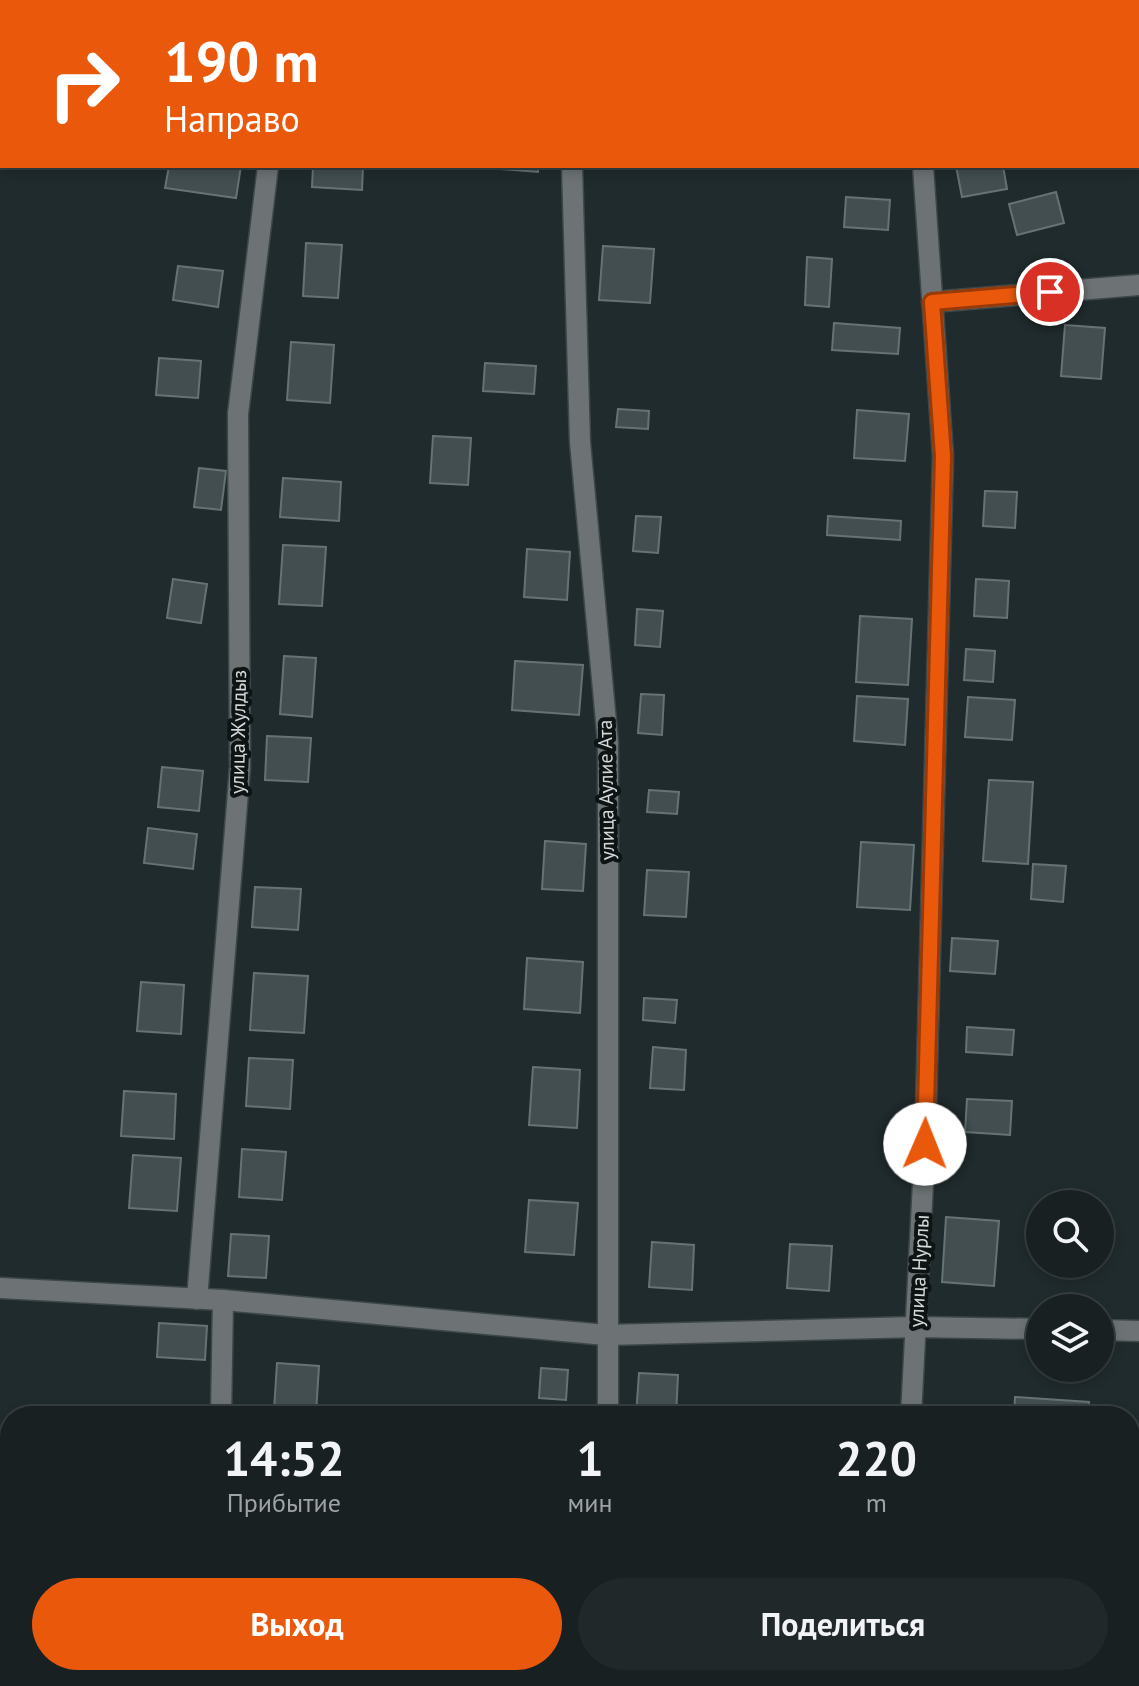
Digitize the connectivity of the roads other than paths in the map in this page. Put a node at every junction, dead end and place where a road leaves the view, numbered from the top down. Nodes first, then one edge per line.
1 (268, 168) edge
2 (572, 168) edge
3 (923, 168) edge
4 (1139, 285) edge
5 (932, 302) junction
6 (0, 1288) edge
7 (197, 1299) junction
8 (223, 1300) junction
9 (916, 1327) junction
10 (1026, 1329) edge
11 (1114, 1330) edge
12 (1139, 1331) edge
13 (606, 1335) junction
14 (221, 1406) edge
15 (608, 1406) edge
16 (912, 1406) edge

1 - 7 street, улица Жулдыз
2 - 13 street, улица Аулие Ата
3 - 5 street, улица Нурлы
4 - 5 street
5 - 9 street, улица Нурлы
6 - 7 street
7 - 8 street
8 - 13 street
8 - 14 street
9 - 10 street
9 - 13 street
9 - 16 street, улица Нурлы
11 - 12 street
13 - 15 street, улица Аулие Ата

